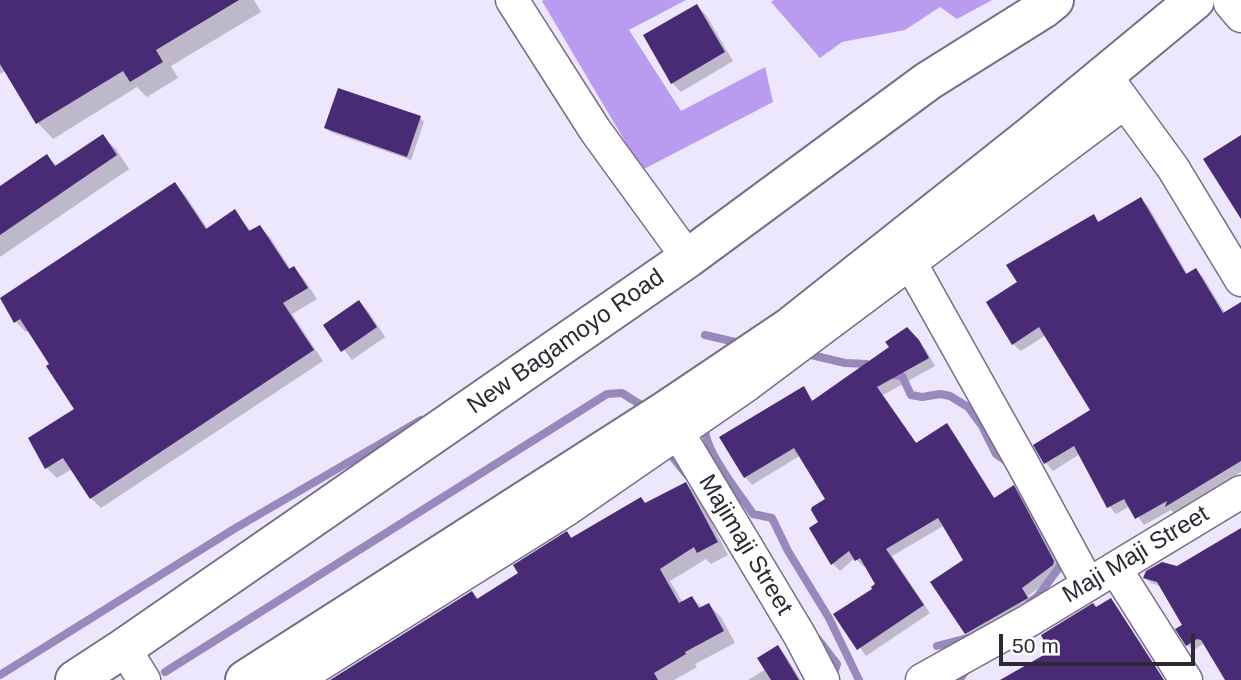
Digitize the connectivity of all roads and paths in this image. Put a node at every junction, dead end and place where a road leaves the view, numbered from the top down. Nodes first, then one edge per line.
1 (513, 0) edge
2 (1054, 0) edge
3 (1222, 6) edge
4 (1115, 89) junction
5 (688, 258) junction
6 (911, 264) junction
7 (1241, 280) edge
8 (671, 422) junction
9 (1241, 492) edge
10 (1115, 568) junction
11 (1088, 584) junction
12 (124, 648) junction
13 (75, 680) edge
14 (144, 680) edge
15 (245, 680) edge
16 (295, 680) edge
17 (823, 680) edge
18 (922, 680) edge
19 (1186, 680) edge

1 - 5 street
2 - 5 highway, New Bagamoyo Road
3 - 4 highway
4 - 6 street
4 - 7 street
4 - 8 highway
5 - 12 highway, New Bagamoyo Road
6 - 8 street
6 - 11 street
8 - 15 highway
8 - 16 street
8 - 17 street, Majimaji Street
9 - 10 street, Maji Maji Street
10 - 11 street, Maji Maji Street
10 - 19 street
11 - 18 street, Maji Maji Street
12 - 13 highway, New Bagamoyo Road
12 - 14 street

